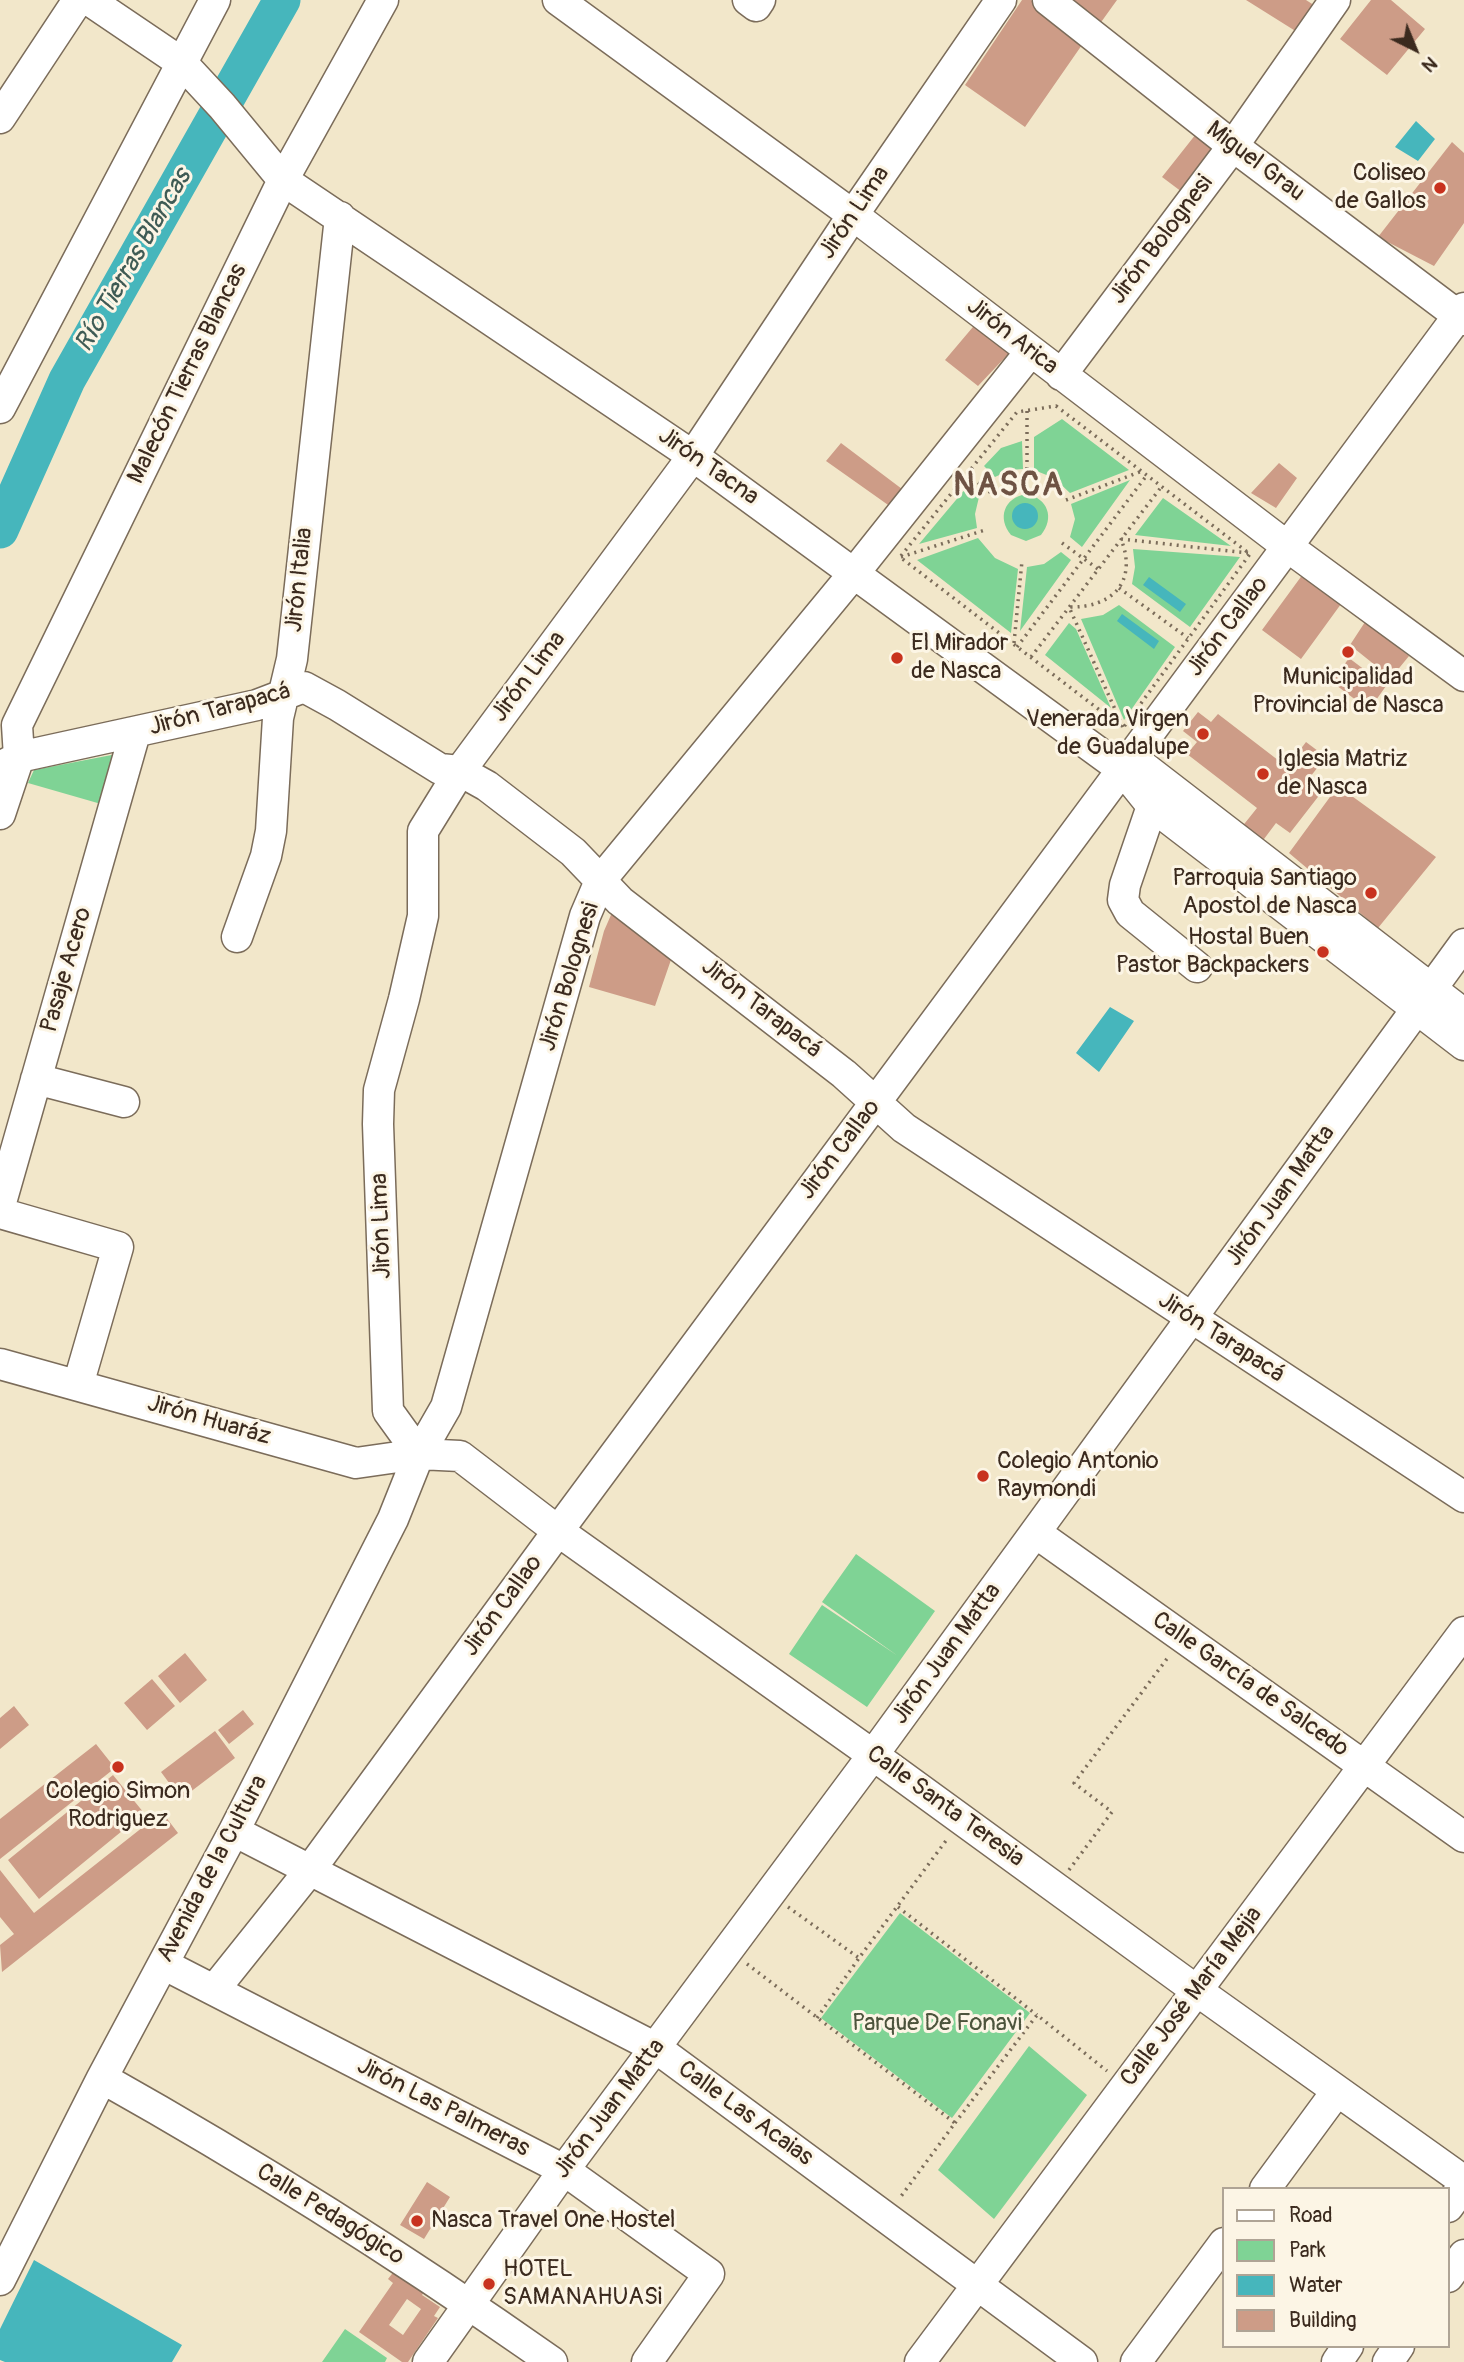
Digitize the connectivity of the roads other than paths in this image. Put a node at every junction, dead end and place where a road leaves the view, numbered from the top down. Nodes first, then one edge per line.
1 (78, 0) edge
2 (89, 0) edge
3 (215, 0) edge
4 (383, 0) edge
5 (558, 0) edge
6 (748, 0) edge
7 (760, 0) edge
8 (1001, 0) edge
9 (1048, 0) edge
10 (1335, 0) edge
11 (182, 63) junction
12 (0, 118) edge
13 (1233, 146) junction
14 (283, 180) junction
15 (853, 215) junction
16 (340, 217) junction
17 (1462, 315) edge
18 (1031, 351) junction
19 (1061, 375) junction
20 (0, 408) edge
21 (694, 456) junction
22 (1288, 547) junction
23 (855, 572) junction
24 (1464, 676) edge
25 (285, 694) junction
26 (135, 733) junction
27 (10, 762) edge
28 (1127, 764) junction
29 (460, 771) junction
30 (1152, 806) junction
31 (0, 814) edge
32 (600, 881) junction
33 (237, 937) dead end
34 (1464, 943) edge
35 (1197, 967) dead end
36 (1423, 999) junction
37 (1464, 1014) edge
38 (1464, 1045) edge
39 (36, 1079) junction
40 (124, 1102) dead end
41 (875, 1102) junction
42 (0, 1206) edge
43 (0, 1213) edge
44 (1192, 1319) junction
45 (0, 1364) edge
46 (78, 1385) junction
47 (419, 1454) junction
48 (1464, 1497) edge
49 (558, 1531) junction
50 (1036, 1533) junction
51 (1464, 1632) edge
52 (873, 1755) junction
53 (1365, 1766) junction
54 (234, 1831) junction
55 (1464, 1837) edge
56 (310, 1870) junction
57 (163, 1964) junction
58 (214, 1990) junction
59 (1196, 1990) junction
60 (656, 2048) junction
61 (102, 2078) junction
62 (1337, 2091) junction
63 (564, 2170) junction
64 (1464, 2183) edge
65 (1266, 2187) edge
66 (1450, 2204) edge
67 (9, 2239) edge
68 (1222, 2246) edge
69 (1464, 2255) edge
70 (1450, 2274) edge
71 (0, 2280) edge
72 (977, 2285) junction
73 (468, 2303) junction
74 (428, 2362) edge
75 (552, 2362) edge
76 (647, 2362) edge
77 (920, 2362) edge
78 (1082, 2362) edge
79 (1136, 2362) edge

1 - 12 street
2 - 11 street, Jirón Tacna
3 - 11 street
4 - 14 street, Malecón Tierras Blancas
5 - 15 street, Jirón Arica
6 - 7 street
8 - 15 street, Jirón Lima
9 - 13 street, Miguel Grau
10 - 13 street, Jirón Bolognesi
11 - 14 street, Jirón Tacna
11 - 20 street
13 - 17 street, Miguel Grau
13 - 19 street, Jirón Bolognesi
14 - 16 street, Jirón Tacna
14 - 27 street, Malecón Tierras Blancas
15 - 18 street, Jirón Arica
15 - 21 street, Jirón Lima
16 - 21 street, Jirón Tacna
16 - 25 street, Jirón Italia
17 - 22 street, Jirón Callao
18 - 19 street, Jirón Arica
18 - 23 street, Jirón Bolognesi
19 - 22 street, Jirón Arica
21 - 23 street, Jirón Tacna
21 - 29 street, Jirón Lima
22 - 24 street, Jirón Arica
22 - 28 street, Jirón Callao
23 - 28 street, Jirón Tacna
23 - 32 street, Jirón Bolognesi
25 - 26 street, Jirón Tarapacá
25 - 29 street, Jirón Tarapacá
25 - 33 street, Jirón Italia
26 - 27 street, Jirón Tarapacá
26 - 39 street, Pasaje Acero
27 - 31 street, Malecón Tierras Blancas
28 - 30 street
28 - 36 street
28 - 41 street, Jirón Callao
29 - 32 street, Jirón Tarapacá
29 - 47 street, Jirón Lima
30 - 35 street
30 - 36 street
32 - 41 street, Jirón Tarapacá
32 - 47 street, Jirón Bolognesi
34 - 36 street, Jirón Juan Matta
36 - 37 street
36 - 38 street
36 - 44 street, Jirón Juan Matta
39 - 40 street
39 - 42 street, Pasaje Acero
41 - 44 street, Jirón Tarapacá
41 - 49 street, Jirón Callao
43 - 46 street
44 - 48 street, Jirón Tarapacá
44 - 50 street, Jirón Juan Matta
45 - 46 street, Jirón Huaráz
46 - 47 street, Jirón Huaráz
47 - 49 street, Calle Santa Teresia
47 - 54 street, Avenida de la Cultura
49 - 52 street, Calle Santa Teresia
49 - 56 street, Jirón Callao
50 - 52 street, Jirón Juan Matta
50 - 53 street, Calle García de Salcedo
51 - 53 street, Calle José María Mejia
52 - 59 street, Calle Santa Teresia
52 - 60 street, Jirón Juan Matta
53 - 55 street, Calle García de Salcedo
53 - 59 street, Calle José María Mejia
54 - 56 street, Calle Las Acaias
54 - 57 street, Avenida de la Cultura
56 - 58 street, Jirón Callao
56 - 60 street, Calle Las Acaias
57 - 58 street, Jirón Las Palmeras
57 - 61 street, Avenida de la Cultura
58 - 63 street, Jirón Las Palmeras
59 - 62 street, Calle Santa Teresia
59 - 72 street, Calle José María Mejia
60 - 63 street, Jirón Juan Matta
60 - 72 street, Calle Las Acaias
61 - 67 street, Avenida de la Cultura
61 - 73 street, Calle Pedagógico
62 - 64 street, Calle Santa Teresia
62 - 65 street
63 - 73 street, Jirón Juan Matta
63 - 76 street, Jirón Las Palmeras
64 - 66 street
67 - 71 street, Avenida de la Cultura
68 - 79 street
69 - 70 street
72 - 77 street, Calle José María Mejia
72 - 78 street, Calle Las Acaias
73 - 74 street, Jirón Juan Matta
73 - 75 street, Calle Pedagógico

